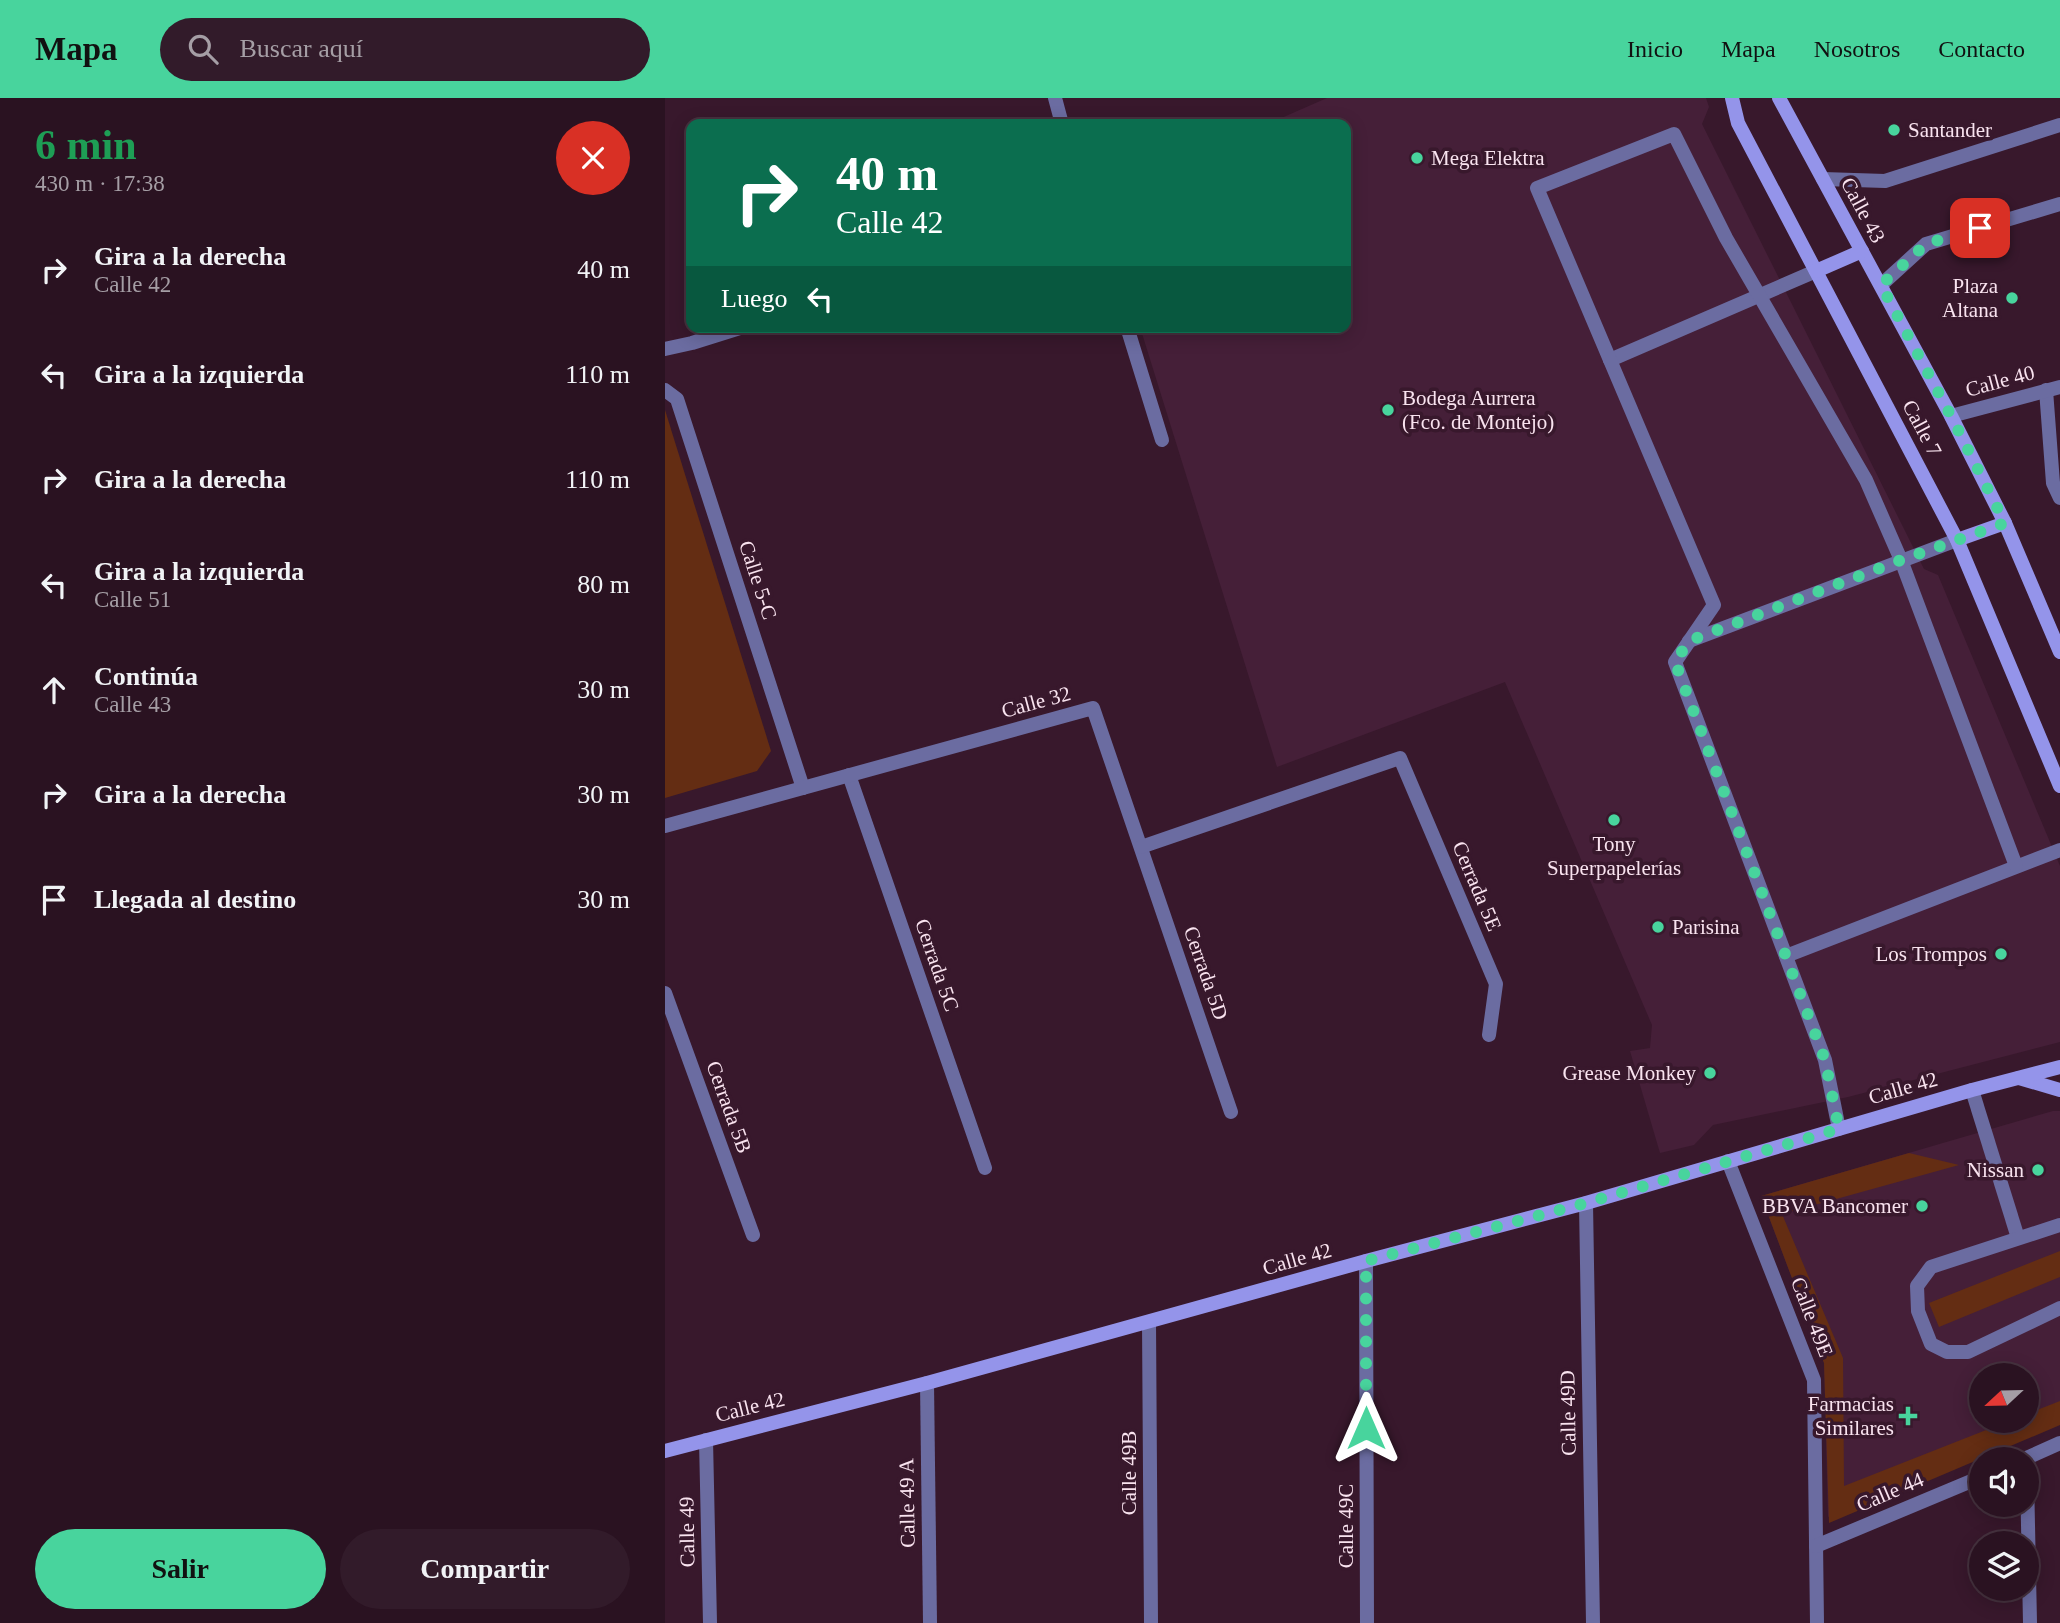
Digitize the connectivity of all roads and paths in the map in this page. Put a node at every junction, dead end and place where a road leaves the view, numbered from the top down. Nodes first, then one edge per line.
1 (1055, 98) edge
2 (1732, 98) edge
3 (1779, 98) edge
4 (1061, 119) edge
5 (2060, 125) edge
6 (1823, 179) junction
7 (2060, 204) edge
8 (1861, 251) junction
9 (1816, 271) junction
10 (1881, 285) junction
11 (1760, 296) junction
12 (725, 333) edge
13 (1129, 333) edge
14 (665, 349) edge
15 (1610, 360) junction
16 (2053, 388) edge
17 (665, 390) edge
18 (1951, 416) junction
19 (1162, 440) dead end
20 (2055, 453) edge
21 (2060, 498) edge
22 (2005, 523) junction
23 (1957, 540) junction
24 (1901, 560) junction
25 (1689, 641) junction
26 (2060, 652) edge
27 (849, 775) junction
28 (2060, 786) edge
29 (803, 788) junction
30 (665, 826) edge
31 (1141, 847) junction
32 (2060, 850) edge
33 (2015, 866) junction
34 (1786, 956) junction
35 (665, 993) edge
36 (1489, 1035) dead end
37 (2058, 1066) edge
38 (2018, 1077) junction
39 (1972, 1090) junction
40 (2060, 1090) edge
41 (1231, 1112) dead end
42 (1839, 1129) junction
43 (1728, 1161) junction
44 (985, 1168) dead end
45 (1586, 1203) junction
46 (2060, 1225) edge
47 (753, 1235) dead end
48 (2018, 1238) junction
49 (1366, 1261) junction
50 (2060, 1308) edge
51 (1149, 1322) junction
52 (927, 1383) junction
53 (706, 1440) junction
54 (2060, 1443) edge
55 (665, 1451) edge
56 (2039, 1453) edge
57 (1969, 1482) edge
58 (2028, 1517) edge
59 (1816, 1546) junction
60 (711, 1623) edge
61 (930, 1623) edge
62 (1151, 1623) edge
63 (1367, 1623) edge
64 (1593, 1623) edge
65 (1817, 1623) edge
66 (2030, 1623) edge

1 - 4 street
2 - 9 main road, Calle 7
3 - 6 main road, Calle 43
5 - 6 street
6 - 8 main road, Calle 43
7 - 10 street
8 - 9 main road
8 - 10 main road, Calle 43
9 - 11 street
9 - 23 main road, Calle 7
10 - 18 main road, Calle 43
11 - 15 street
11 - 15 street
11 - 24 street
12 - 14 street
13 - 19 street
15 - 25 street
16 - 18 street, Calle 40
16 - 20 street
17 - 29 street, Calle 5-C
18 - 22 main road, Calle 43
20 - 21 street
22 - 23 main road
22 - 26 main road, Calle 43
23 - 24 street
23 - 28 main road, Calle 7
24 - 25 street
24 - 33 street
25 - 34 street
27 - 29 street, Calle 32
27 - 31 street, Calle 32
27 - 44 street, Cerrada 5C
29 - 30 street, Calle 32
31 - 36 street, Cerrada 5E
31 - 41 street, Cerrada 5D
32 - 33 street
33 - 34 street
34 - 42 street
35 - 47 street, Cerrada 5B
37 - 38 main road, Calle 42
38 - 39 main road, Calle 42
38 - 40 main road
39 - 42 main road, Calle 42
39 - 48 street
42 - 43 main road, Calle 42
43 - 45 main road, Calle 42
43 - 59 street, Calle 49E
45 - 49 main road, Calle 42
45 - 64 street, Calle 49D
46 - 48 street
48 - 50 street
49 - 51 main road, Calle 42
49 - 63 street, Calle 49C
51 - 52 main road, Calle 42
51 - 62 street, Calle 49B
52 - 53 main road, Calle 42
52 - 61 street, Calle 49 A
53 - 55 main road, Calle 42
53 - 60 street, Calle 49
54 - 56 street
57 - 59 street, Calle 44
58 - 66 street
59 - 65 street, Calle 49E

